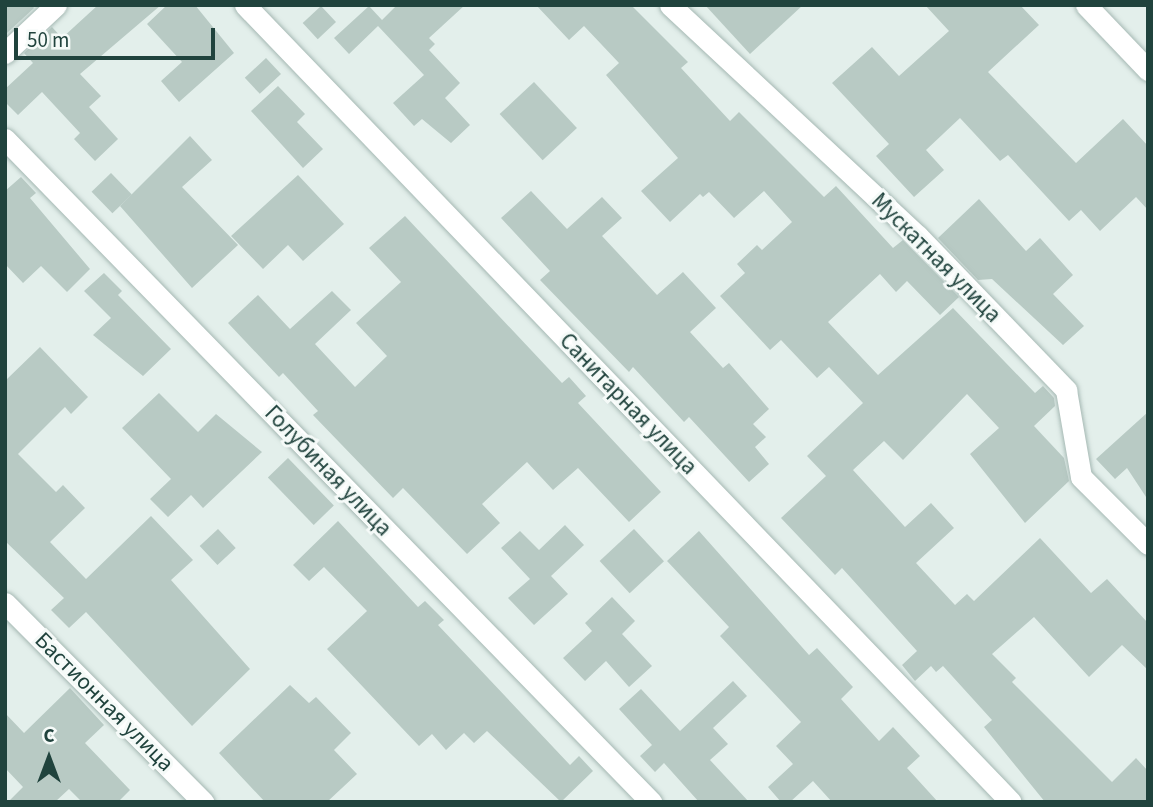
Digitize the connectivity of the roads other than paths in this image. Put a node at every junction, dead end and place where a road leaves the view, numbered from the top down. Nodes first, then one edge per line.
1 (56, 5) edge
2 (245, 5) edge
3 (670, 5) edge
4 (1086, 5) edge
5 (5, 53) edge
6 (1148, 70) edge
7 (5, 139) edge
8 (1148, 544) edge
9 (5, 603) edge
10 (203, 802) edge
11 (651, 802) edge
12 (1011, 802) edge

1 - 5 street
2 - 12 street, Санитарная улица
3 - 8 street, Мускатная улица
4 - 6 street
7 - 11 street, Голубиная улица
9 - 10 street, Бастионная улица

